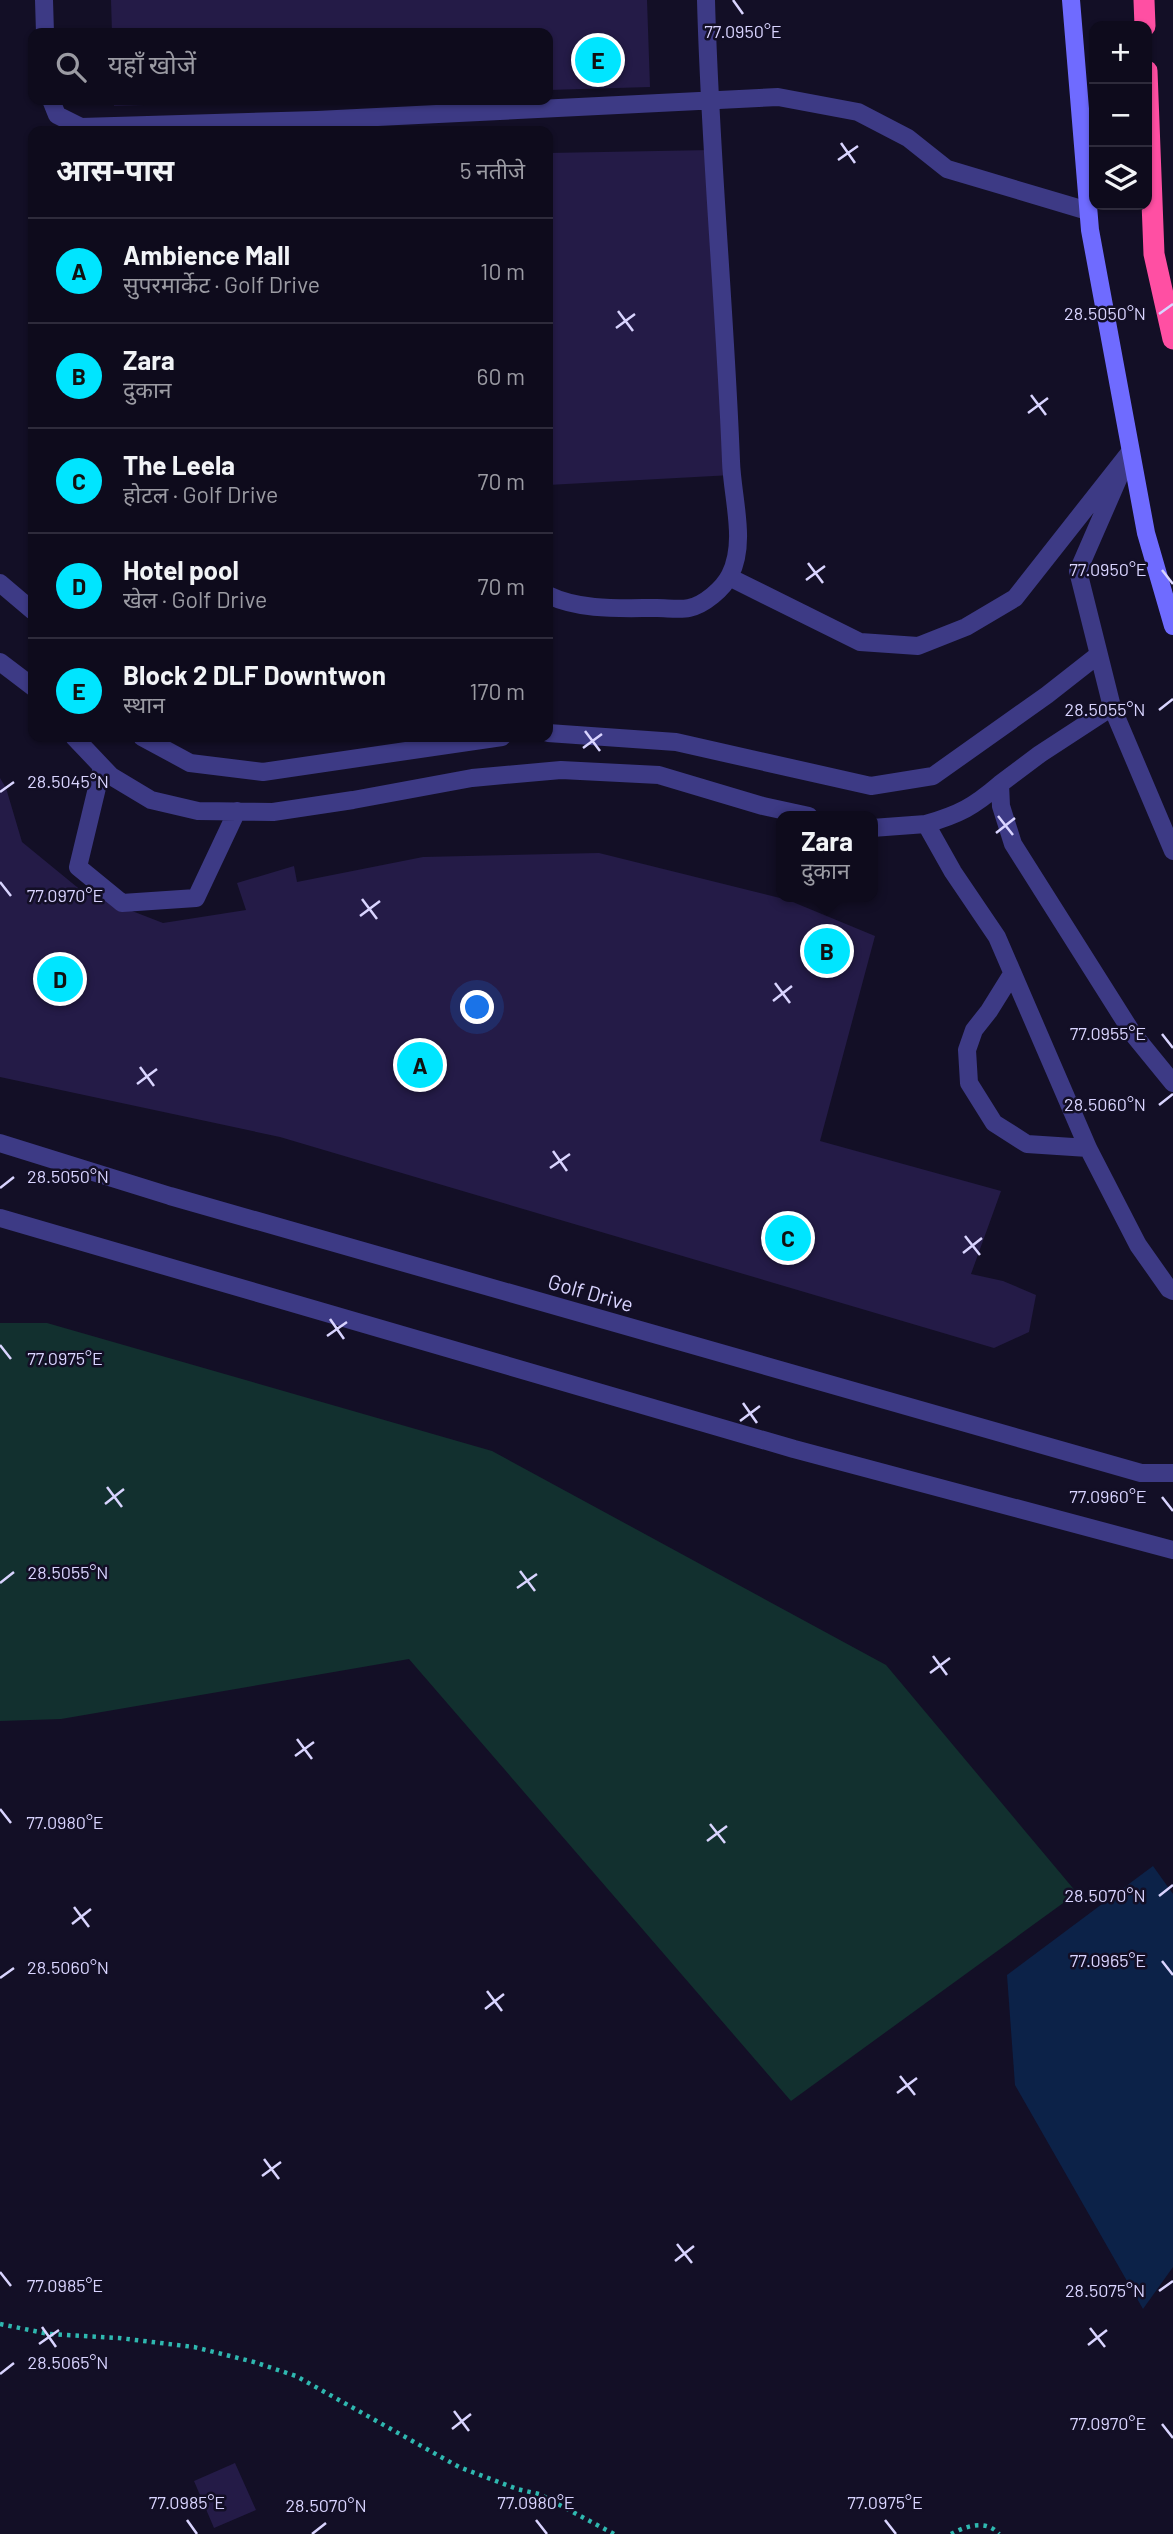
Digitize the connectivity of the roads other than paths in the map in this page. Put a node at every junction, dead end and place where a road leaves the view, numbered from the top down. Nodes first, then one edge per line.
1 (44, 0) edge
2 (706, 0) edge
3 (1071, 0) edge
4 (1144, 0) edge
5 (1145, 21) edge
6 (45, 28) edge
7 (1147, 84) edge
8 (709, 101) junction
9 (55, 115) edge
10 (79, 126) edge
11 (115, 126) edge
12 (1088, 211) junction
13 (1173, 339) edge
14 (1130, 452) junction
15 (729, 577) junction
16 (0, 583) edge
17 (553, 598) edge
18 (28, 607) edge
19 (1173, 626) edge
20 (1098, 656) junction
21 (0, 662) edge
22 (28, 683) edge
23 (1112, 707) junction
24 (553, 733) edge
25 (79, 742) edge
26 (151, 742) edge
27 (468, 742) edge
28 (102, 767) junction
29 (1000, 784) junction
30 (237, 811) junction
31 (786, 811) edge
32 (926, 824) junction
33 (878, 828) edge
34 (1173, 851) edge
35 (1012, 974) junction
36 (1173, 1083) edge
37 (0, 1143) edge
38 (1088, 1148) junction
39 (0, 1218) edge
40 (1173, 1291) edge
41 (1173, 1473) edge
42 (1173, 1550) edge

1 - 6 street
2 - 8 street
3 - 12 main road
4 - 5 highway
7 - 13 highway
8 - 11 street
8 - 12 street
8 - 15 street
9 - 10 street
12 - 14 main road
14 - 15 street
14 - 19 main road
14 - 20 street
15 - 17 street
16 - 18 street
20 - 23 street
20 - 24 street
21 - 22 street
23 - 29 street
23 - 34 street
25 - 28 street
26 - 27 street
28 - 30 street
28 - 30 street
29 - 32 street
29 - 36 street
30 - 31 street
32 - 33 street
32 - 35 street
35 - 38 street
35 - 38 street
37 - 41 street, Golf Drive
38 - 40 street
39 - 42 street

